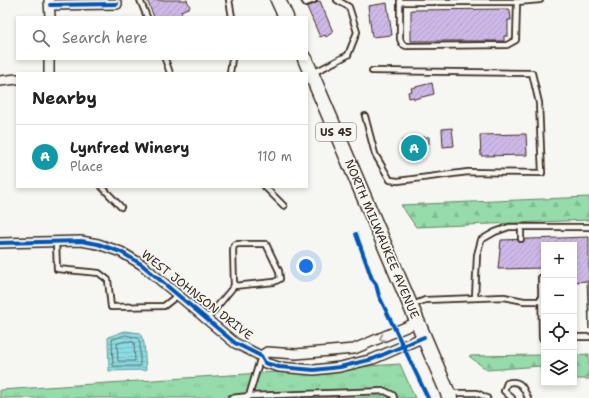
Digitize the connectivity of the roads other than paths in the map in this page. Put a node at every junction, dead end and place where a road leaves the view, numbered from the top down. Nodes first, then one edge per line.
1 (140, 0) edge
2 (229, 0) edge
3 (278, 0) edge
4 (304, 0) edge
5 (314, 0) edge
6 (337, 0) edge
7 (540, 0) edge
8 (400, 1) edge
9 (423, 1) edge
10 (50, 2) edge
11 (517, 2) junction
12 (117, 4) dead end
13 (50, 16) edge
14 (147, 16) edge
15 (232, 16) edge
16 (286, 16) edge
17 (49, 60) edge
18 (165, 60) edge
19 (232, 60) edge
20 (305, 60) edge
21 (372, 71) dead end
22 (49, 72) edge
23 (170, 72) edge
24 (230, 72) edge
25 (309, 74) edge
26 (16, 79) edge
27 (0, 80) edge
28 (365, 116) dead end
29 (103, 188) edge
30 (266, 188) edge
31 (284, 206) dead end
32 (121, 207) dead end
33 (521, 227) junction
34 (589, 227) edge
35 (521, 239) dead end
36 (56, 242) junction
37 (0, 243) edge
38 (234, 286) junction
39 (178, 295) junction
40 (475, 298) junction
41 (541, 301) edge
42 (411, 306) junction
43 (207, 319) junction
44 (418, 322) junction
45 (589, 336) edge
46 (424, 337) junction
47 (577, 337) edge
48 (261, 356) junction
49 (449, 395) edge
50 (248, 397) edge
51 (268, 397) edge
52 (486, 397) edge
53 (231, 398) edge
54 (394, 398) edge
55 (512, 398) edge
56 (528, 398) edge

1 - 14 lane
2 - 15 lane
3 - 16 main road
4 - 5 lane
6 - 25 lane
7 - 11 lane
8 - 9 lane
8 - 11 lane
9 - 11 lane
10 - 12 street
10 - 13 street
17 - 22 street
18 - 23 lane
19 - 24 lane
20 - 25 main road, NORTH MILWAUKEE AVENUE / US 45
21 - 28 lane
25 - 42 main road, NORTH MILWAUKEE AVENUE / US 45
26 - 27 street
29 - 32 lane
30 - 31 lane
33 - 34 lane
33 - 35 lane
33 - 40 lane
36 - 37 street, WEST JOHNSON DRIVE
36 - 39 street, WEST JOHNSON DRIVE
36 - 39 lane
38 - 38 lane
38 - 43 lane
39 - 43 street, WEST JOHNSON DRIVE
40 - 41 lane
40 - 42 lane
42 - 44 main road, NORTH MILWAUKEE AVENUE / US 45
43 - 48 street, WEST JOHNSON DRIVE
44 - 46 main road, NORTH MILWAUKEE AVENUE / US 45
44 -> 48 street
45 - 47 lane
46 - 48 street, WEST JOHNSON DRIVE
46 - 49 main road, NORTH MILWAUKEE AVENUE / US 45
48 - 50 lane
49 - 52 lane
50 - 51 lane
50 - 53 lane
51 - 54 lane
55 - 56 lane

